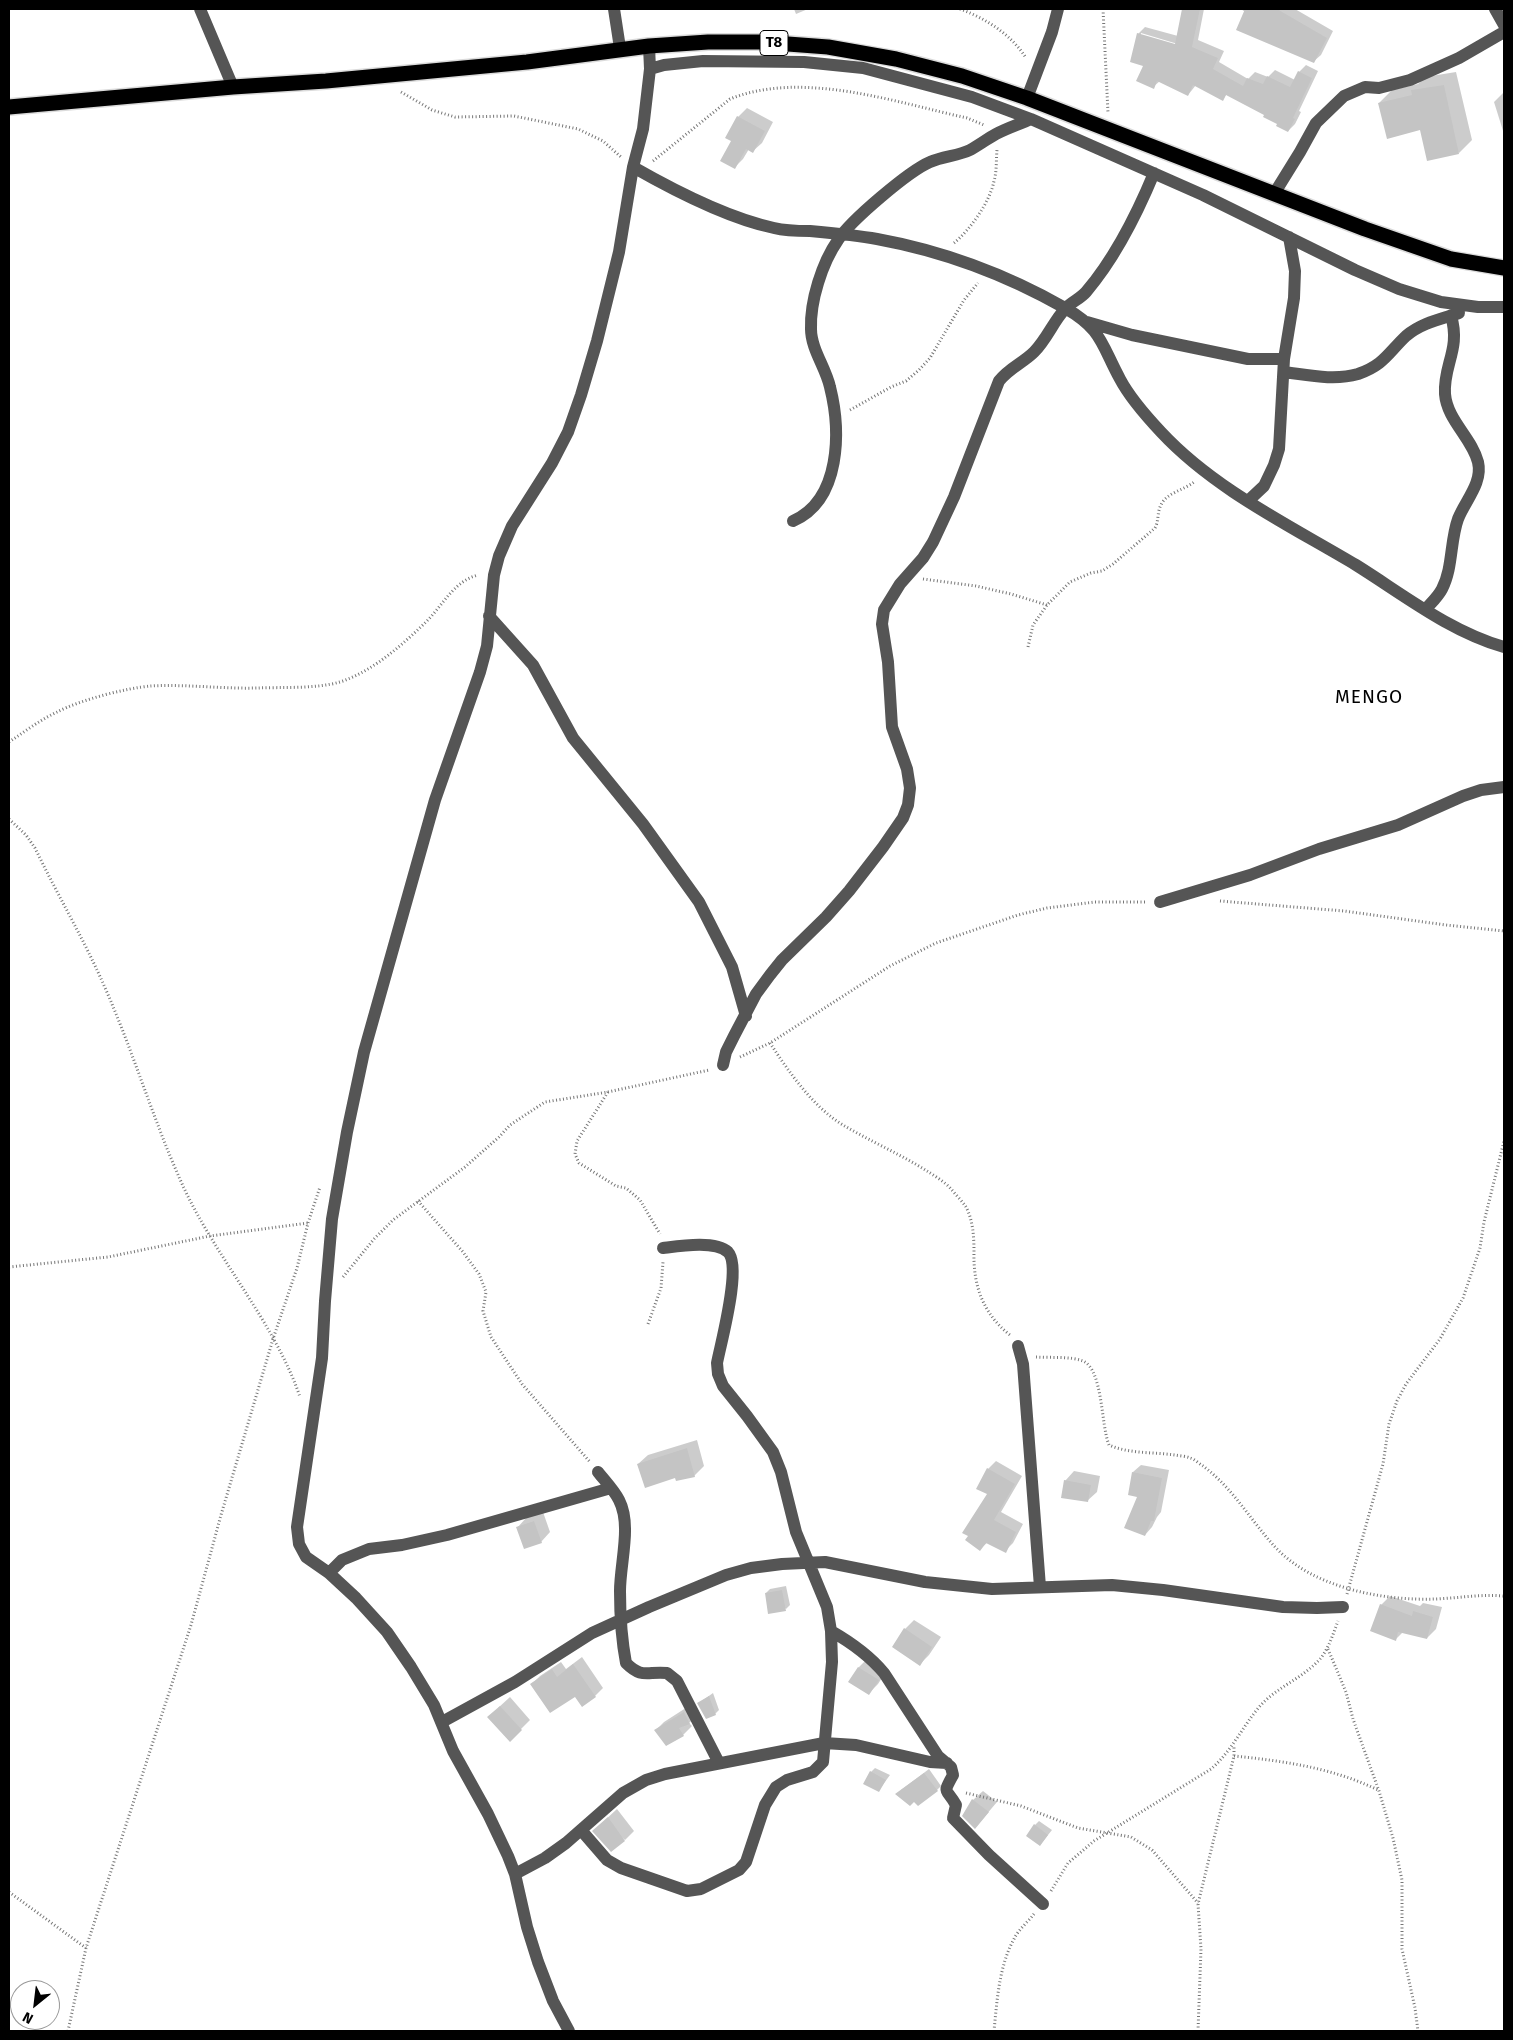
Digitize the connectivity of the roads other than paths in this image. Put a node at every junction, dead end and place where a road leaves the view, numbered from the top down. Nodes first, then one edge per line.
1 (200, 9) edge
2 (614, 9) edge
3 (1058, 9) edge
4 (1495, 9) edge
5 (1504, 25) edge
6 (1504, 32) edge
7 (649, 46) junction
8 (620, 48) junction
9 (650, 69) junction
10 (233, 87) junction
11 (1026, 98) junction
12 (9, 107) edge
13 (1031, 119) junction
14 (638, 169) junction
15 (1154, 173) junction
16 (1274, 194) junction
17 (842, 235) junction
18 (1289, 237) junction
19 (1504, 268) edge
20 (1478, 307) junction
21 (1504, 307) edge
22 (1065, 308) junction
23 (1451, 316) junction
24 (1087, 322) junction
25 (1284, 359) junction
26 (1284, 372) junction
27 (1248, 500) junction
28 (793, 522) dead end
29 (1425, 610) junction
30 (490, 616) junction
31 (1504, 646) edge
32 (1504, 787) edge
33 (1160, 902) road end
34 (746, 1016) junction
35 (723, 1065) road end
36 (663, 1248) road end
37 (1019, 1351) road end
38 (598, 1472) road end
39 (611, 1488) junction
40 (807, 1562) junction
41 (329, 1573) junction
42 (1040, 1587) junction
43 (1343, 1607) dead end
44 (622, 1620) junction
45 (831, 1631) junction
46 (442, 1722) junction
47 (824, 1743) junction
48 (719, 1763) junction
49 (947, 1763) junction
50 (581, 1830) junction
51 (515, 1874) junction
52 (1043, 1904) dead end
53 (569, 2031) edge

1 - 10 street
2 - 8 street
3 - 11 street
4 - 5 street
6 - 16 street
7 - 8 highway, T8
7 - 9 street
7 - 11 highway, T8
8 - 10 highway, T8
9 - 13 street
9 - 14 street
10 - 12 highway, T8
11 - 16 highway, T8
13 - 15 street
13 - 17 street
14 - 17 street
14 - 30 street
15 - 18 street
15 - 22 street
16 - 19 highway, T8
17 - 22 street
17 - 28 street
18 - 20 street
18 - 25 street
20 - 21 street
20 - 23 street
22 - 24 street
22 - 34 street
23 - 26 street
23 - 29 street
24 - 25 street
24 - 27 street
25 - 26 street
26 - 27 street
27 - 29 street
29 - 31 street
30 - 34 street
30 - 41 street
32 - 33 street
34 - 35 street
36 - 40 street
37 - 42 street
38 - 39 street
39 - 41 street
39 - 44 street
40 - 42 street
40 - 44 street
40 - 45 street
41 - 46 street
42 - 43 street
44 - 46 street
44 - 48 street
45 - 47 street
45 - 49 street
46 - 51 street
47 - 48 street
47 - 49 street
47 - 50 street
48 - 50 street
49 - 52 street
50 - 51 street
51 - 53 street

